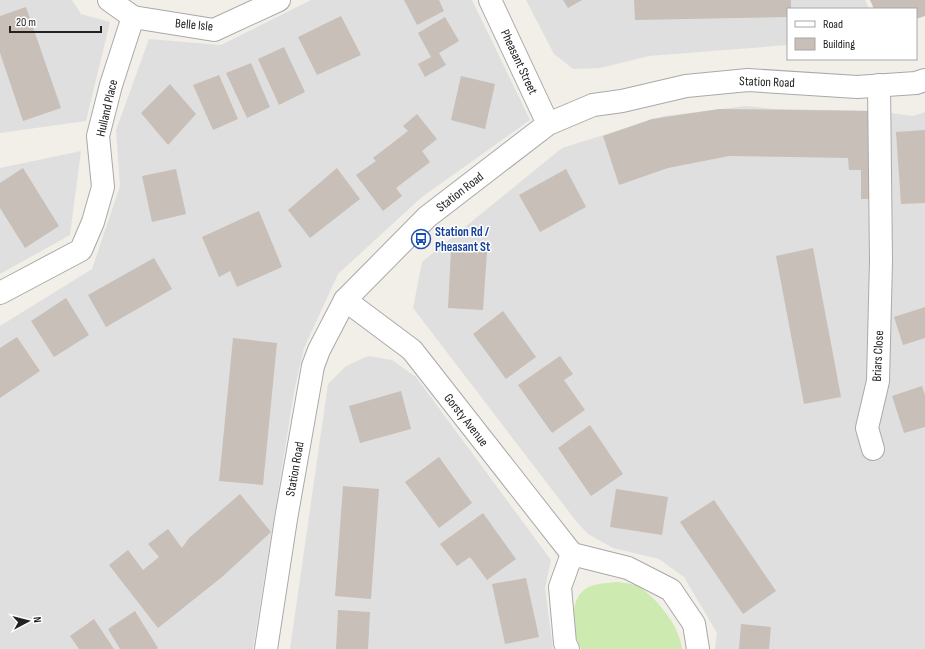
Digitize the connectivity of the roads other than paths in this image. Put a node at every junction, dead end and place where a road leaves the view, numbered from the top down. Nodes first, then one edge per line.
1 (109, 0) edge
2 (279, 0) edge
3 (490, 0) edge
4 (133, 17) junction
5 (925, 80) edge
6 (879, 85) junction
7 (548, 124) junction
8 (0, 293) edge
9 (345, 300) junction
10 (873, 449) dead end
11 (572, 554) junction
12 (266, 649) edge
13 (568, 649) edge
14 (698, 649) edge

1 - 4 street, Belle Isle
2 - 4 street, Belle Isle
3 - 7 street, Pheasant Street
4 - 8 street, Hulland Place
5 - 6 street, Station Road
6 - 7 street, Station Road
6 - 10 street, Briars Close
7 - 9 street, Station Road
9 - 11 street, Gorsty Avenue
9 - 12 street, Station Road
11 - 13 street
11 - 14 street

